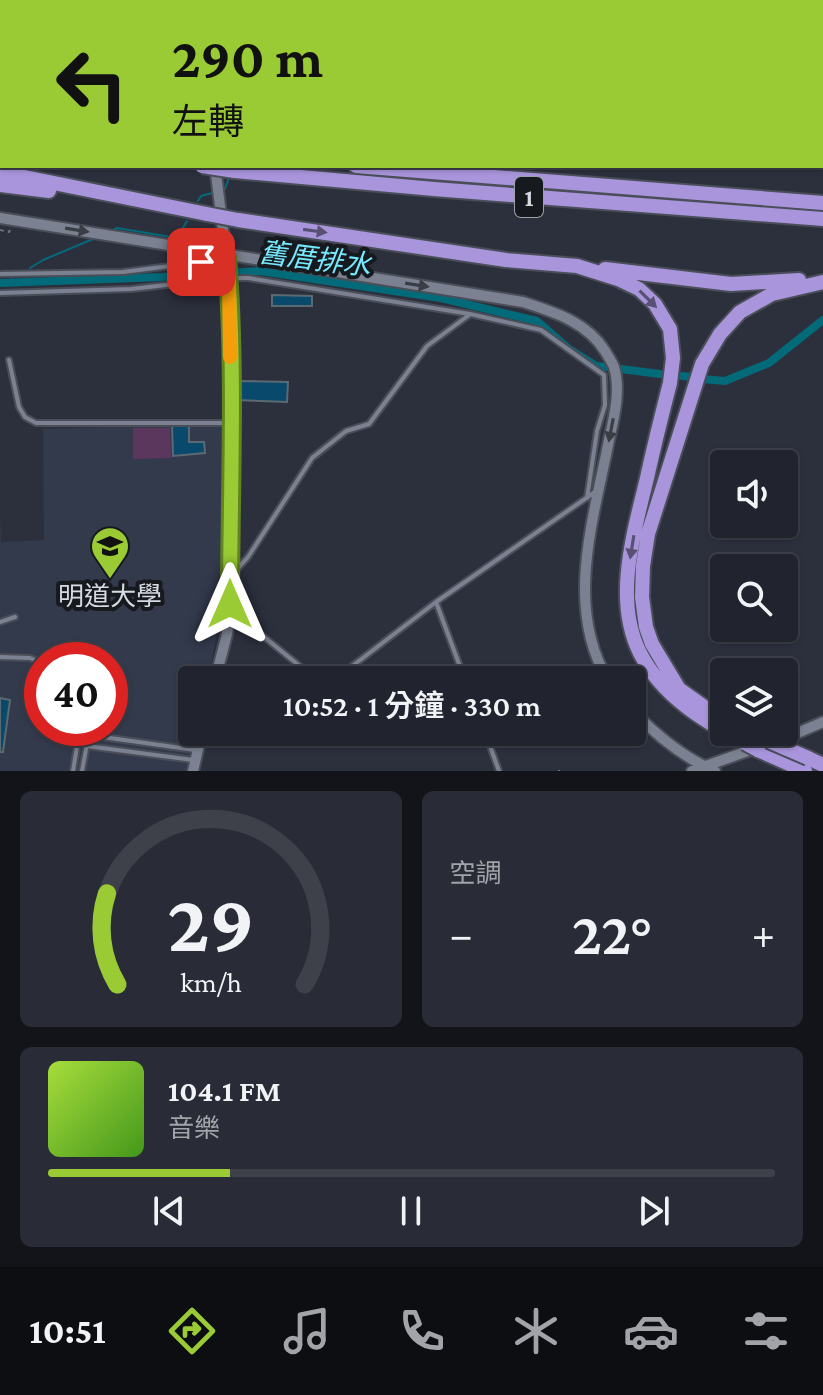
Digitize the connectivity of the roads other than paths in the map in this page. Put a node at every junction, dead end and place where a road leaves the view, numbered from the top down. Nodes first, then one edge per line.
1 (215, 168) edge
2 (215, 168) edge
3 (381, 168) edge
4 (0, 172) edge
5 (0, 185) edge
6 (823, 203) edge
7 (157, 205) junction
8 (0, 218) edge
9 (823, 219) edge
10 (227, 258) junction
11 (577, 266) junction
12 (0, 274) edge
13 (229, 277) junction
14 (823, 280) edge
15 (0, 293) edge
16 (470, 314) junction
17 (9, 360) dead end
18 (230, 423) junction
19 (600, 489) junction
20 (587, 498) junction
21 (230, 576) junction
22 (436, 602) junction
23 (230, 610) junction
24 (15, 617) dead end
25 (0, 622) edge
26 (0, 657) edge
27 (24, 658) edge
28 (219, 666) edge
29 (300, 666) edge
30 (352, 666) edge
31 (460, 666) edge
32 (600, 666) edge
33 (710, 711) edge
34 (823, 722) edge
35 (646, 724) edge
36 (710, 724) edge
37 (811, 726) junction
38 (823, 732) edge
39 (128, 745) edge
40 (78, 746) edge
41 (87, 746) joint
42 (490, 746) edge
43 (767, 746) edge
44 (195, 761) edge
45 (823, 765) edge
46 (704, 766) junction
47 (806, 767) edge
48 (73, 771) edge
49 (82, 771) edge
50 (499, 771) edge
51 (692, 771) edge
52 (715, 771) edge

1 - 9 highway, 1, bridge
2 - 10 street
3 - 6 highway, 1
4 - 7 highway
5 - 7 highway
7 -> 11 highway, bridge
8 -> 10 street
10 - 12 lane
10 - 13 street
10 -> 19 street
11 - 14 highway
11 -> 36 highway
13 - 15 lane
13 - 16 lane
13 - 18 street
14 - 33 highway
16 - 20 lane
16 - 21 lane
17 - 18 lane
18 - 21 street
19 - 20 lane
19 - 32 street
20 - 22 lane
21 - 23 street
22 - 30 lane
22 - 31 lane
23 - 28 street
23 - 29 lane
24 - 25 lane
26 - 27 lane
34 - 37 street
35 - 46 street
37 - 38 lane
37 - 46 street
39 - 44 lane
40 - 48 lane
41 - 44 lane
41 - 49 lane
42 - 50 lane
43 - 47 highway, bridge
45 - 47 highway
46 - 51 street
46 - 52 street

